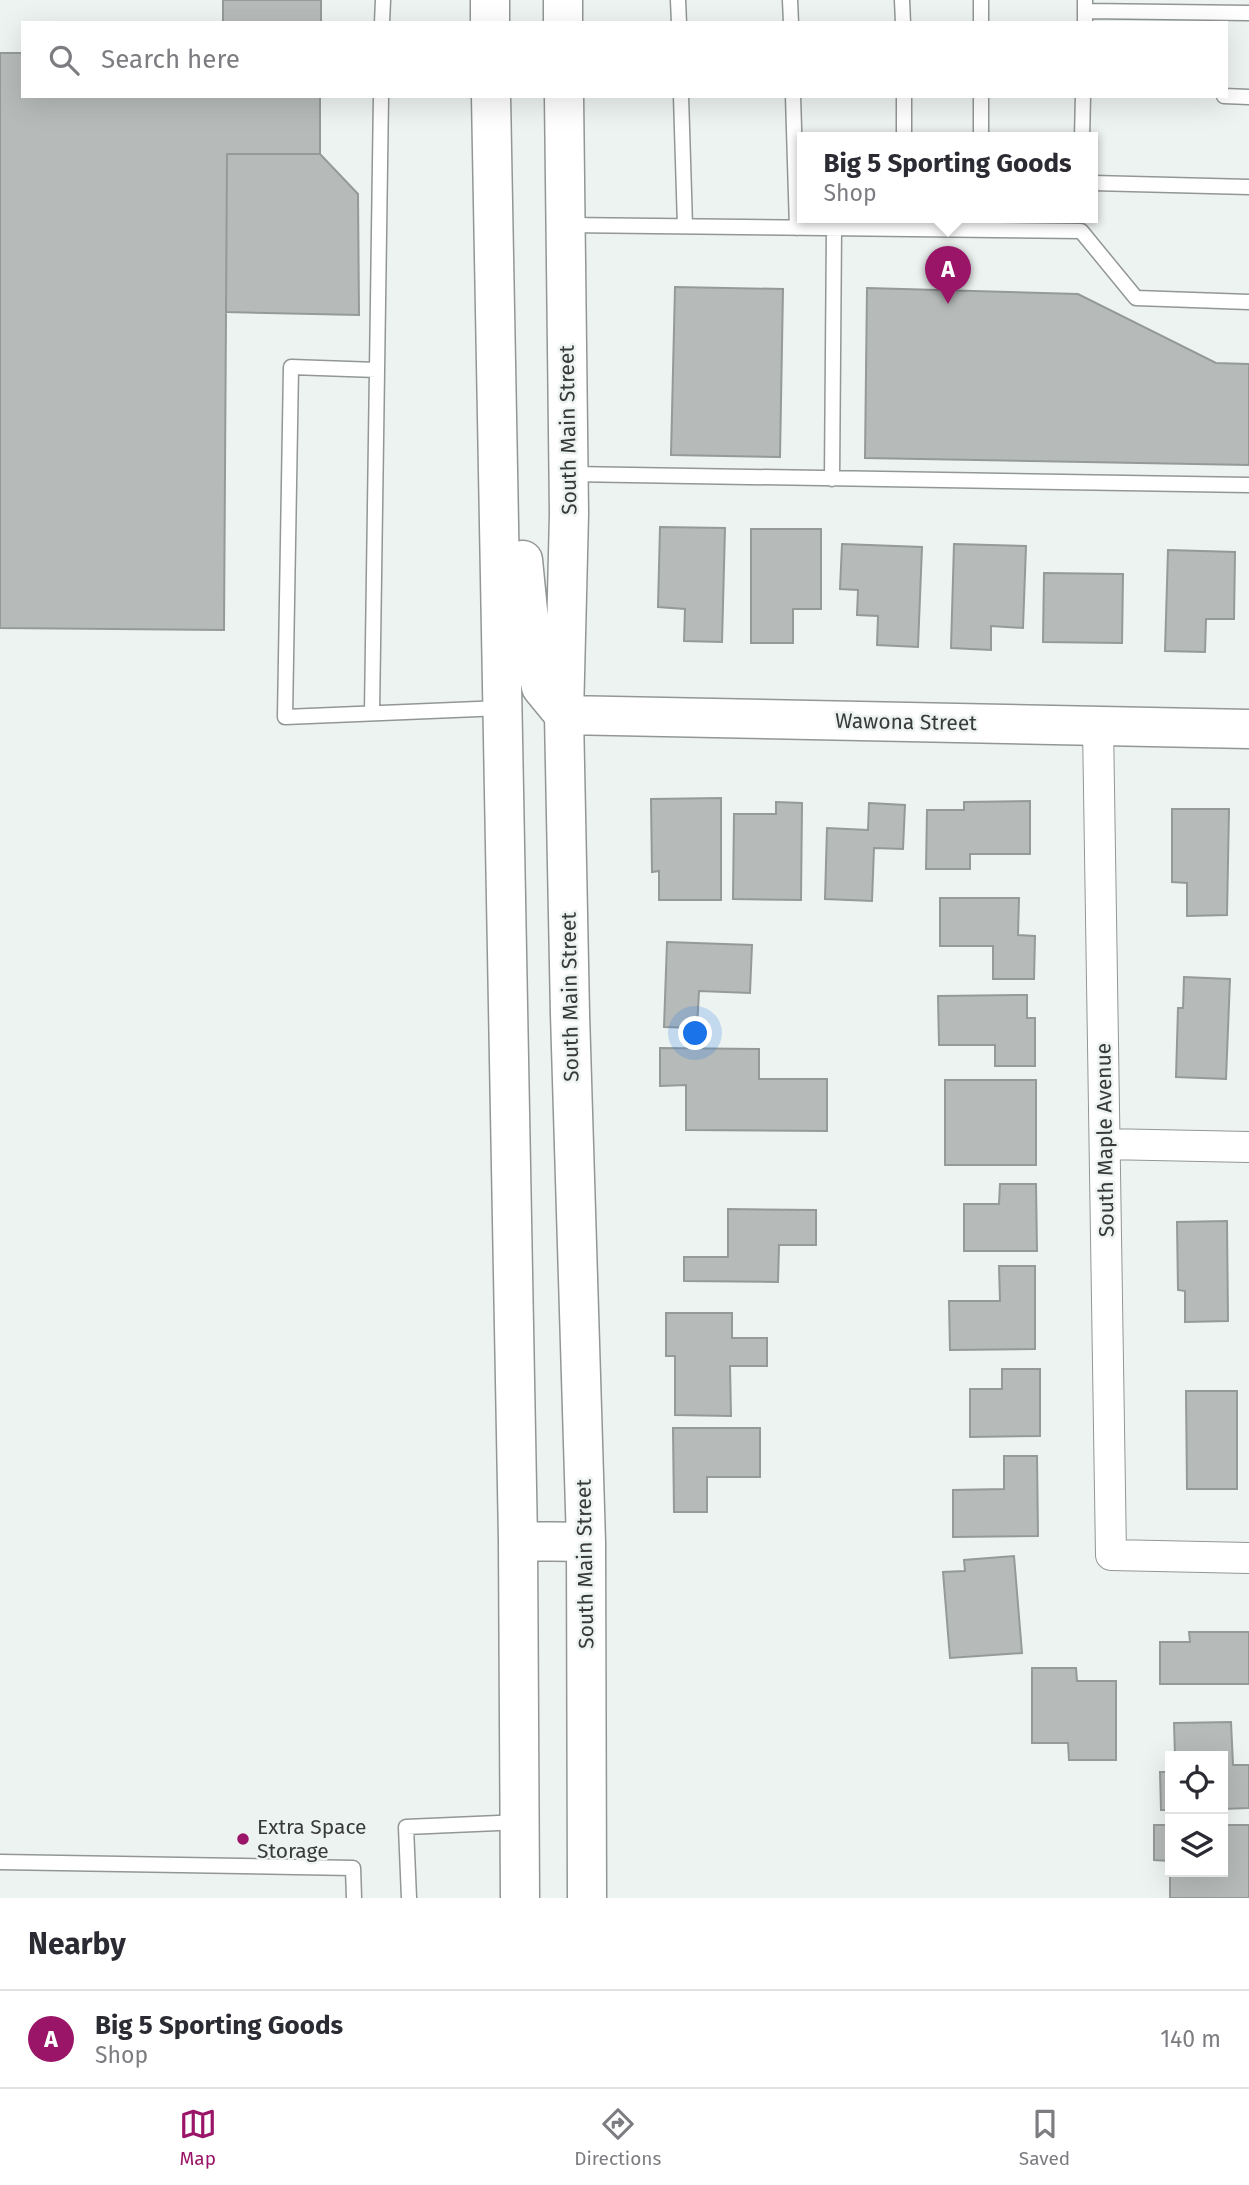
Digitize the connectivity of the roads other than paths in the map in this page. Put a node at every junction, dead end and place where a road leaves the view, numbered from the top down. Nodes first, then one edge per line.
1 (383, 0) edge
2 (490, 0) edge
3 (563, 0) edge
4 (678, 0) edge
5 (790, 0) edge
6 (902, 0) edge
7 (981, 0) edge
8 (1085, 11) edge
9 (1249, 13) edge
10 (382, 21) edge
11 (490, 21) edge
12 (563, 21) edge
13 (679, 21) edge
14 (791, 21) edge
15 (903, 21) edge
16 (981, 21) edge
17 (1228, 96) edge
18 (1249, 97) edge
19 (381, 98) edge
20 (491, 98) edge
21 (564, 98) edge
22 (681, 98) edge
23 (793, 98) edge
24 (904, 98) edge
25 (981, 98) edge
26 (1083, 98) edge
27 (904, 132) edge
28 (981, 132) edge
29 (1082, 132) edge
30 (1098, 183) edge
31 (1249, 187) edge
32 (906, 224) edge
33 (980, 224) edge
34 (565, 225) junction
35 (1081, 225) edge
36 (685, 226) junction
37 (797, 228) junction
38 (834, 228) junction
39 (1249, 302) edge
40 (377, 370) junction
41 (569, 474) junction
42 (832, 479) junction
43 (1249, 485) edge
44 (499, 500) junction
45 (503, 708) junction
46 (372, 713) junction
47 (564, 715) junction
48 (1098, 725) junction
49 (1249, 729) edge
50 (1105, 1144) junction
51 (1249, 1147) edge
52 (518, 1541) junction
53 (586, 1542) junction
54 (1249, 1558) edge
55 (519, 1822) junction
56 (0, 1862) edge
57 (354, 1898) edge
58 (409, 1898) edge
59 (520, 1898) edge
60 (587, 1898) edge

1 - 10 lane
2 - 11 main road
3 - 12 main road
4 - 13 lane
5 - 14 lane
6 - 15 lane
7 - 16 lane
8 - 9 lane
17 - 18 lane
19 - 40 lane
20 - 44 main road
21 - 34 main road, South Main Street
22 - 36 lane
23 - 37 lane
24 - 27 lane
25 - 28 lane
26 - 29 lane
30 - 31 lane
32 - 33 lane
32 - 38 lane
33 - 35 lane
34 - 36 lane
34 - 41 main road, South Main Street
35 - 39 lane
36 - 37 lane
37 - 38 lane
38 - 42 lane
40 - 46 lane
40 - 46 lane
41 - 42 lane
41 - 47 main road, South Main Street
42 - 43 lane
44 - 45 main road
44 - 47 main road
45 - 46 lane
45 - 52 main road
47 - 48 main road, Wawona Street
47 - 53 main road, South Main Street
48 - 49 main road, Wawona Street
48 - 50 street, South Maple Avenue
50 - 51 street
50 - 54 street, South Maple Avenue
52 - 53 main road
52 - 55 main road
53 - 60 main road, South Main Street
55 - 58 lane
55 - 59 main road
56 - 57 lane

